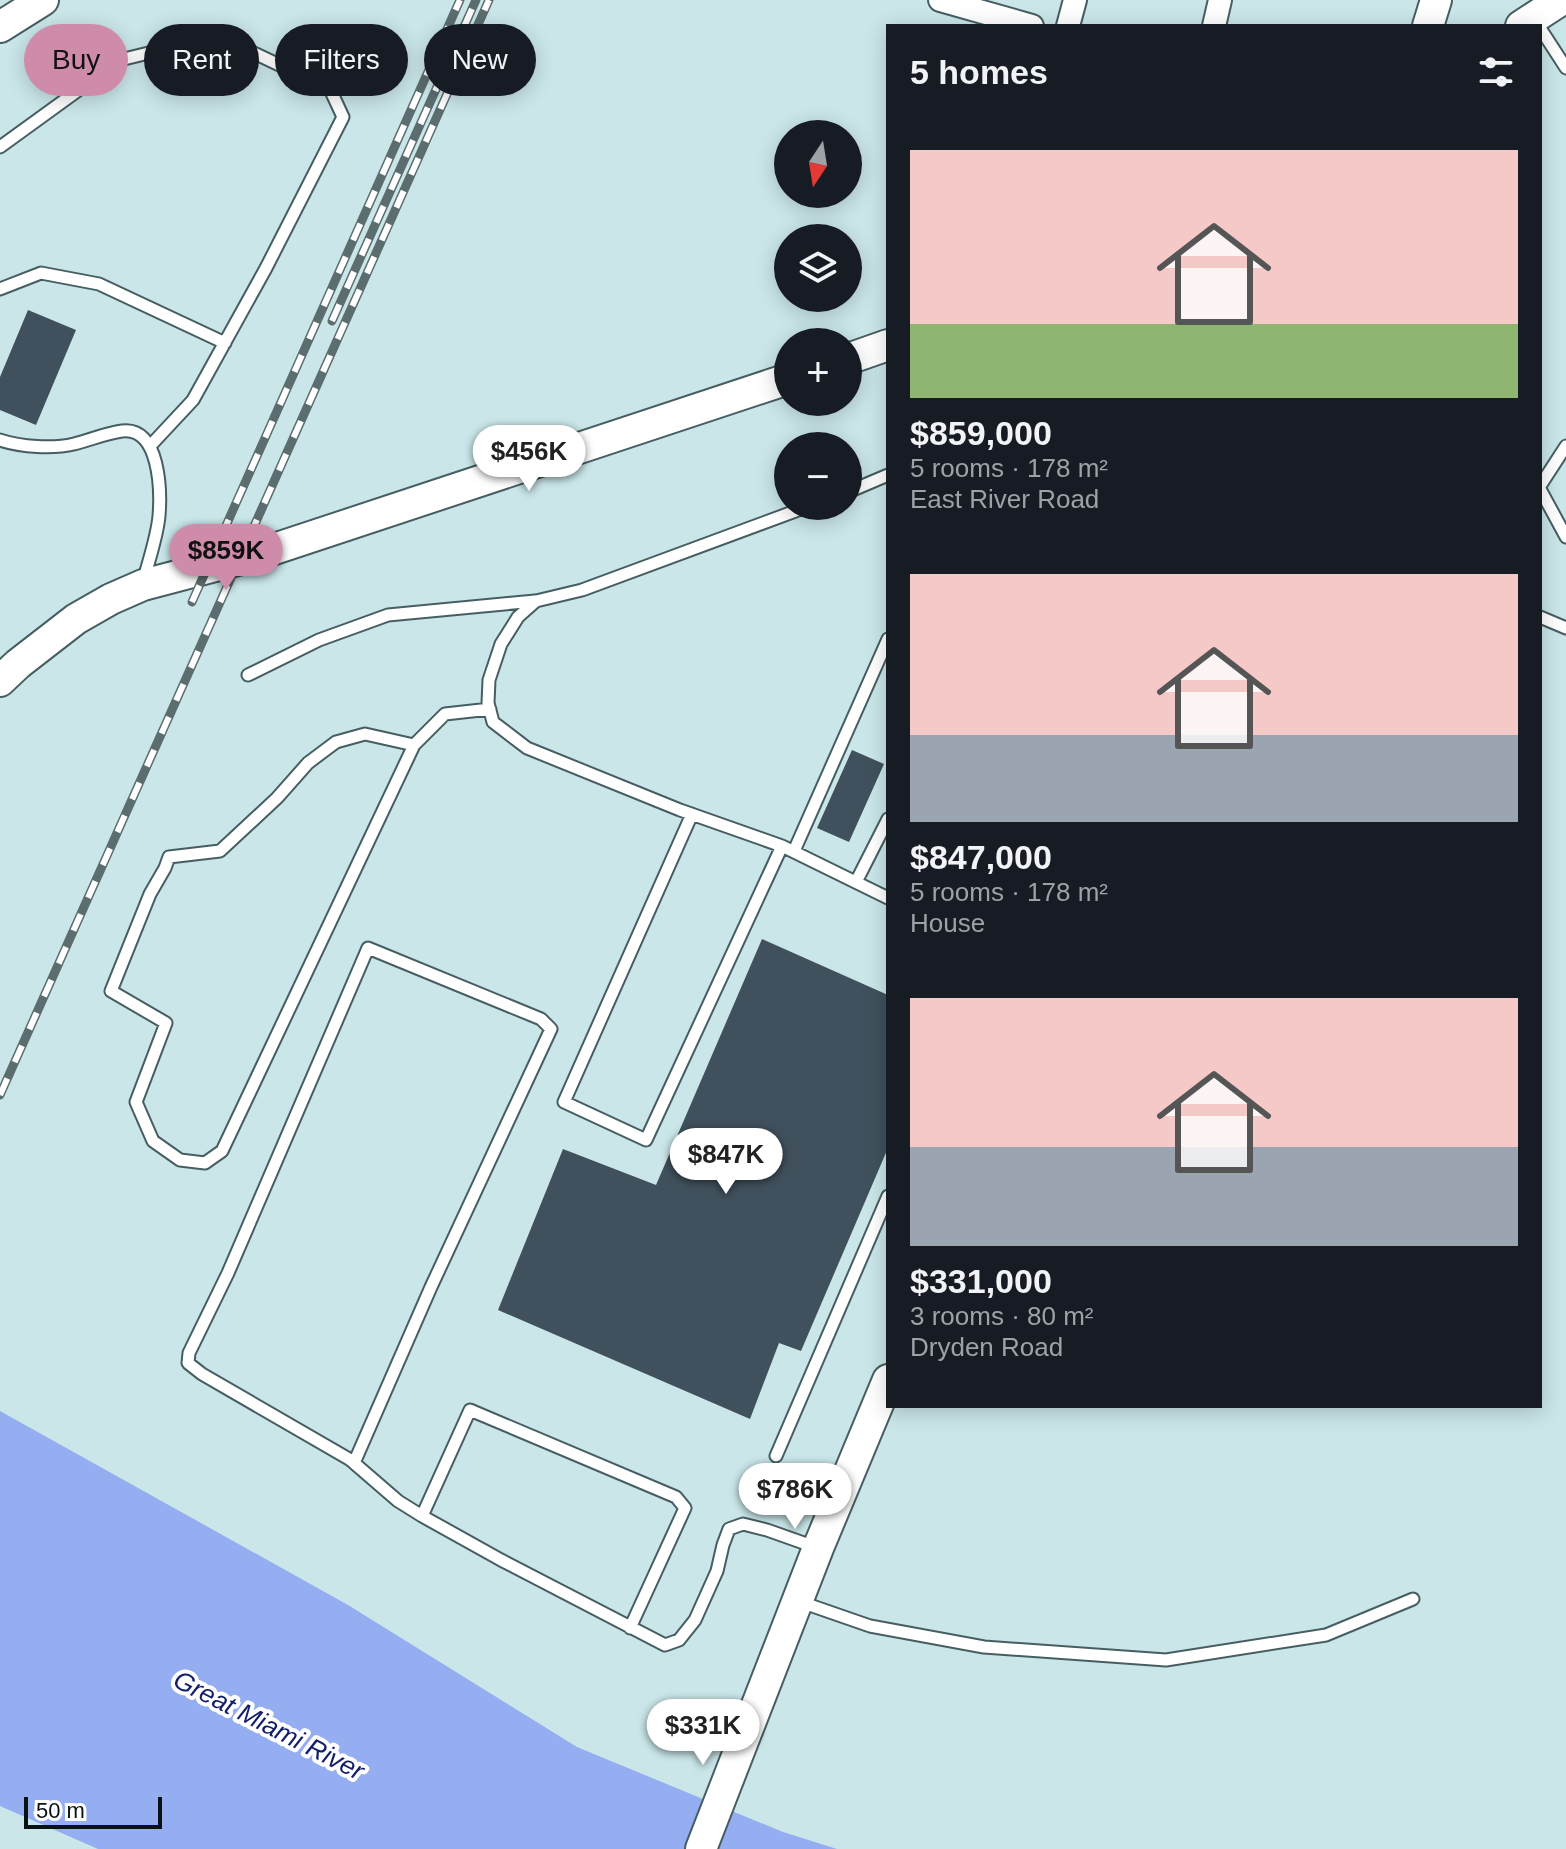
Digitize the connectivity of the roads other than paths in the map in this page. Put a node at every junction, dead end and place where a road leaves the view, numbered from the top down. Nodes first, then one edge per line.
1 (43, 0) edge
2 (1075, 0) edge
3 (1220, 0) edge
4 (1436, 0) edge
5 (1561, 0) edge
6 (955, 2) edge
7 (1026, 24) edge
8 (1069, 24) edge
9 (1214, 24) edge
10 (1429, 24) edge
11 (1533, 24) edge
12 (0, 27) edge
13 (1542, 36) edge
14 (1566, 68) edge
15 (0, 147) edge
16 (0, 289) edge
17 (225, 343) junction
18 (886, 346) edge
19 (862, 354) edge
20 (774, 384) edge
21 (0, 440) edge
22 (151, 445) junction
23 (1566, 446) edge
24 (886, 476) edge
25 (1542, 484) edge
26 (862, 486) edge
27 (1542, 491) edge
28 (774, 519) edge
29 (1566, 537) edge
30 (143, 585) junction
31 (536, 601) junction
32 (1542, 618) edge
33 (1566, 628) edge
34 (886, 644) edge
35 (248, 675) dead end
36 (0, 681) edge
37 (490, 709) junction
38 (414, 745) junction
39 (692, 814) junction
40 (886, 823) edge
41 (782, 846) junction
42 (794, 851) junction
43 (856, 882) junction
44 (886, 897) edge
45 (886, 1201) edge
46 (886, 1385) edge
47 (776, 1456) dead end
48 (354, 1463) junction
49 (422, 1516) junction
50 (818, 1548) junction
51 (1413, 1599) dead end
52 (797, 1601) junction
53 (630, 1628) junction
54 (701, 1849) edge

1 - 12 street
2 - 8 street
3 - 9 street
4 - 10 street
5 - 11 street
6 - 7 street
13 - 14 lane
15 - 17 lane
16 - 17 lane
17 - 22 lane
18 - 19 street
20 - 30 street
21 - 22 lane
22 - 30 lane
23 - 25 lane
24 - 26 lane
27 - 29 lane
28 - 31 lane
30 - 36 street
31 - 35 lane
31 - 37 lane
32 - 33 lane
34 - 42 lane
37 - 38 lane
37 - 39 lane
38 - 38 lane
39 - 41 lane
39 - 41 lane
40 - 43 lane
41 - 42 lane
42 - 43 lane
43 - 44 lane
45 - 47 lane
46 - 50 street
48 - 48 lane
48 - 49 lane
49 - 53 lane
49 - 53 lane
50 - 52 street
50 - 53 lane
51 - 52 lane
52 - 54 street

